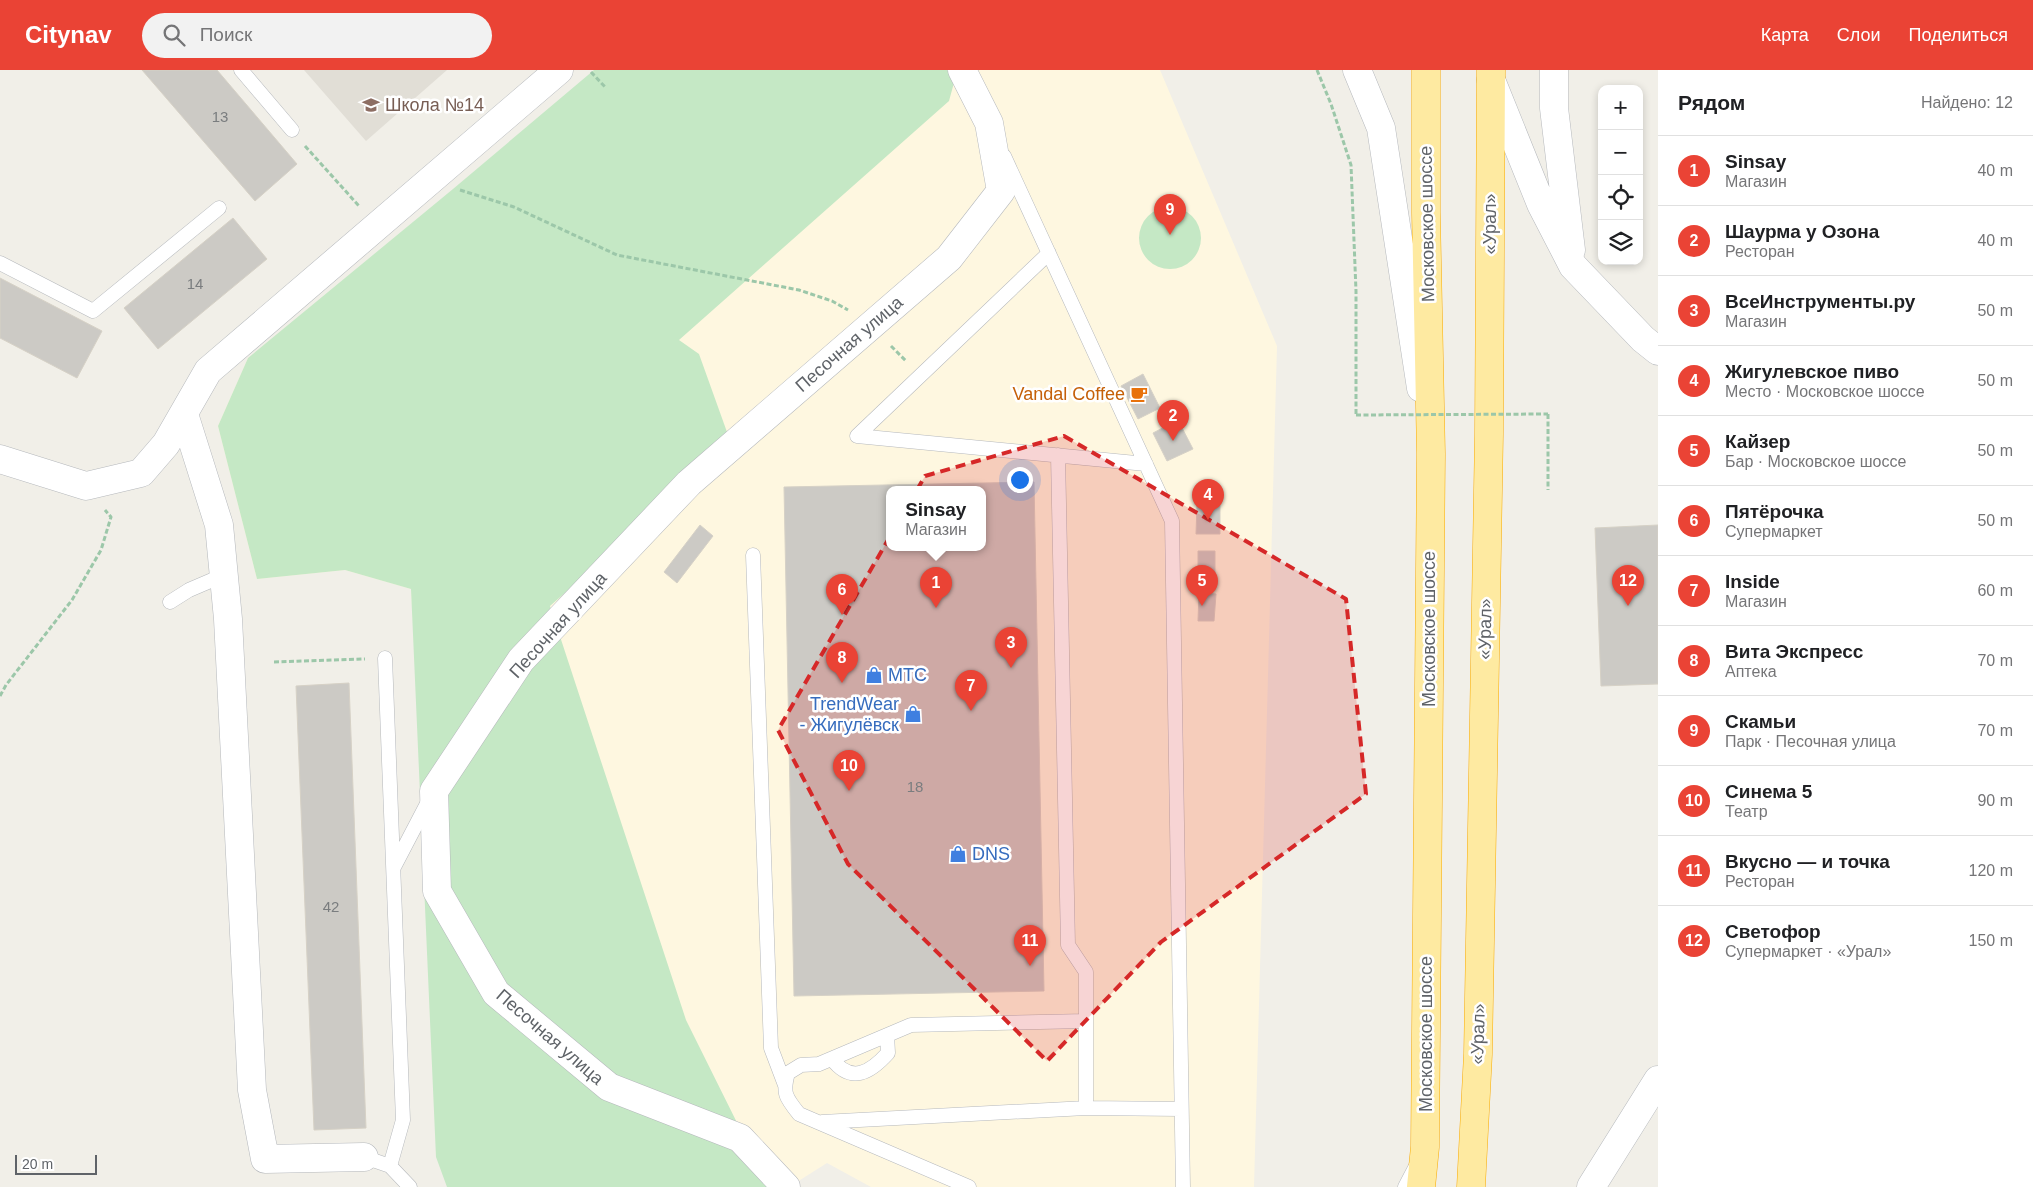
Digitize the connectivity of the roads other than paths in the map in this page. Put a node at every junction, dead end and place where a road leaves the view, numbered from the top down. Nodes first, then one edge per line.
1 (240, 70) edge
2 (559, 70) edge
3 (962, 70) edge
4 (1357, 70) edge
5 (1426, 70) edge
6 (1554, 70) edge
7 (1491, 74) edge
8 (989, 123) junction
9 (292, 130) road end
10 (219, 208) dead end
11 (1049, 253) junction
12 (0, 263) edge
13 (1574, 266) junction
14 (1658, 351) edge
15 (184, 414) junction
16 (1431, 454) junction
17 (1058, 455) junction
18 (0, 459) edge
19 (1146, 464) junction
20 (753, 555) dead end
21 (224, 575) junction
22 (170, 602) dead end
23 (385, 658) road end
24 (434, 791) junction
25 (394, 868) junction
26 (1086, 1021) junction
27 (887, 1035) junction
28 (832, 1059) junction
29 (1658, 1080) edge
30 (784, 1085) junction
31 (1086, 1108) junction
32 (1181, 1109) junction
33 (818, 1122) junction
34 (1425, 1147) junction
35 (364, 1157) joint
36 (390, 1166) junction
37 (410, 1187) edge
38 (786, 1187) edge
39 (970, 1187) edge
40 (1183, 1187) edge
41 (1405, 1187) edge
42 (1421, 1187) edge
43 (1470, 1187) edge
44 (1591, 1187) edge

1 - 9 lane
2 - 15 street
3 - 8 street, Песочная улица
4 - 16 street
5 - 16 highway, Московское шоссе
6 - 13 street
7 - 13 street
7 - 43 highway, «Урал»
8 - 11 lane
8 - 24 street, Песочная улица
10 - 12 lane
11 - 17 lane
11 - 19 lane
13 - 14 street
15 - 18 street
15 - 21 street
16 - 34 highway, Московское шоссе
17 - 19 lane
17 - 26 lane
19 - 32 lane
20 - 30 lane
21 - 22 lane
21 - 35 street
23 - 25 lane
24 - 25 lane
24 - 38 street, Песочная улица
25 - 36 lane
26 - 27 lane
26 - 31 lane
27 - 28 lane
27 - 28 lane
28 - 30 lane
29 - 44 street
30 - 33 lane
31 - 32 lane
31 - 33 lane
32 - 40 lane
33 - 39 lane
34 - 41 lane
34 - 42 highway, Московское шоссе
35 - 36 lane
36 - 37 lane

